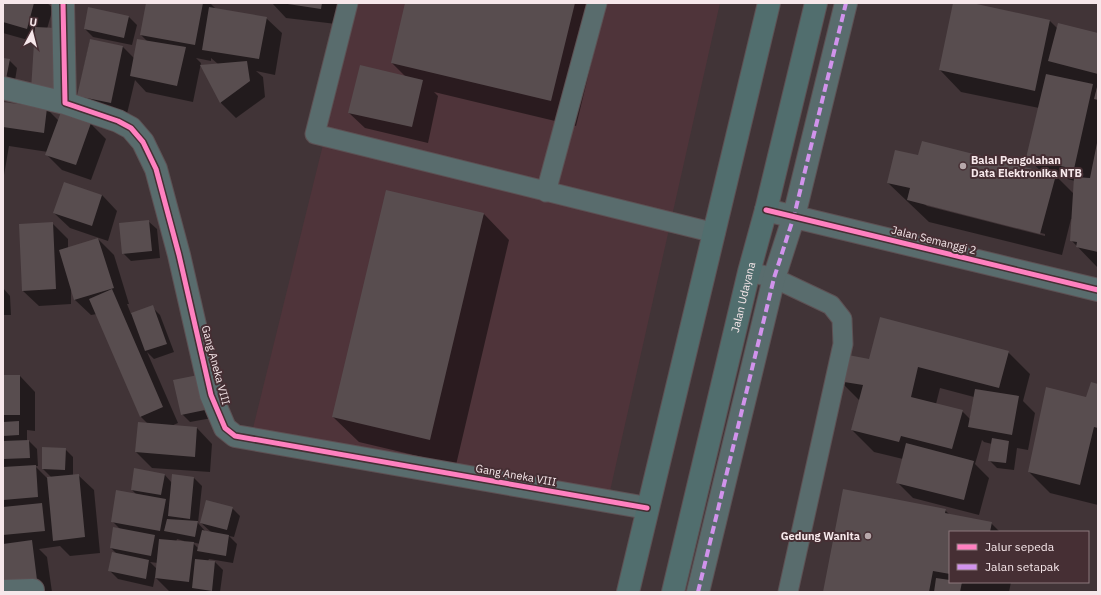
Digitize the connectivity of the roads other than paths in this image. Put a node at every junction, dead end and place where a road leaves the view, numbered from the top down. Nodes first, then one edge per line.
1 (63, 3) edge
2 (348, 3) edge
3 (597, 3) edge
4 (769, 3) edge
5 (816, 3) edge
6 (846, 3) edge
7 (3, 88) edge
8 (65, 102) junction
9 (546, 192) junction
10 (766, 210) junction
11 (794, 216) junction
12 (715, 233) junction
13 (749, 272) junction
14 (774, 278) junction
15 (1098, 290) edge
16 (647, 508) junction
17 (33, 590) dead end
18 (3, 591) edge
19 (628, 592) edge
20 (673, 592) edge
21 (698, 592) edge
22 (788, 592) edge

1 - 8 street
2 - 9 lane
3 - 9 lane
4 - 12 main road
5 - 10 main road, Jalan Udayana
6 - 11 street
7 - 8 street, Gang Aneka VIII
8 - 16 street, Gang Aneka VIII
9 - 12 lane
10 - 11 street, Jalan Semanggi 2
10 - 13 main road, Jalan Udayana
11 - 14 street
11 - 15 street, Jalan Semanggi 2
12 - 16 main road
13 - 14 lane
13 - 20 main road, Jalan Udayana
14 - 21 street
14 - 22 lane
16 - 19 main road
17 - 18 street

